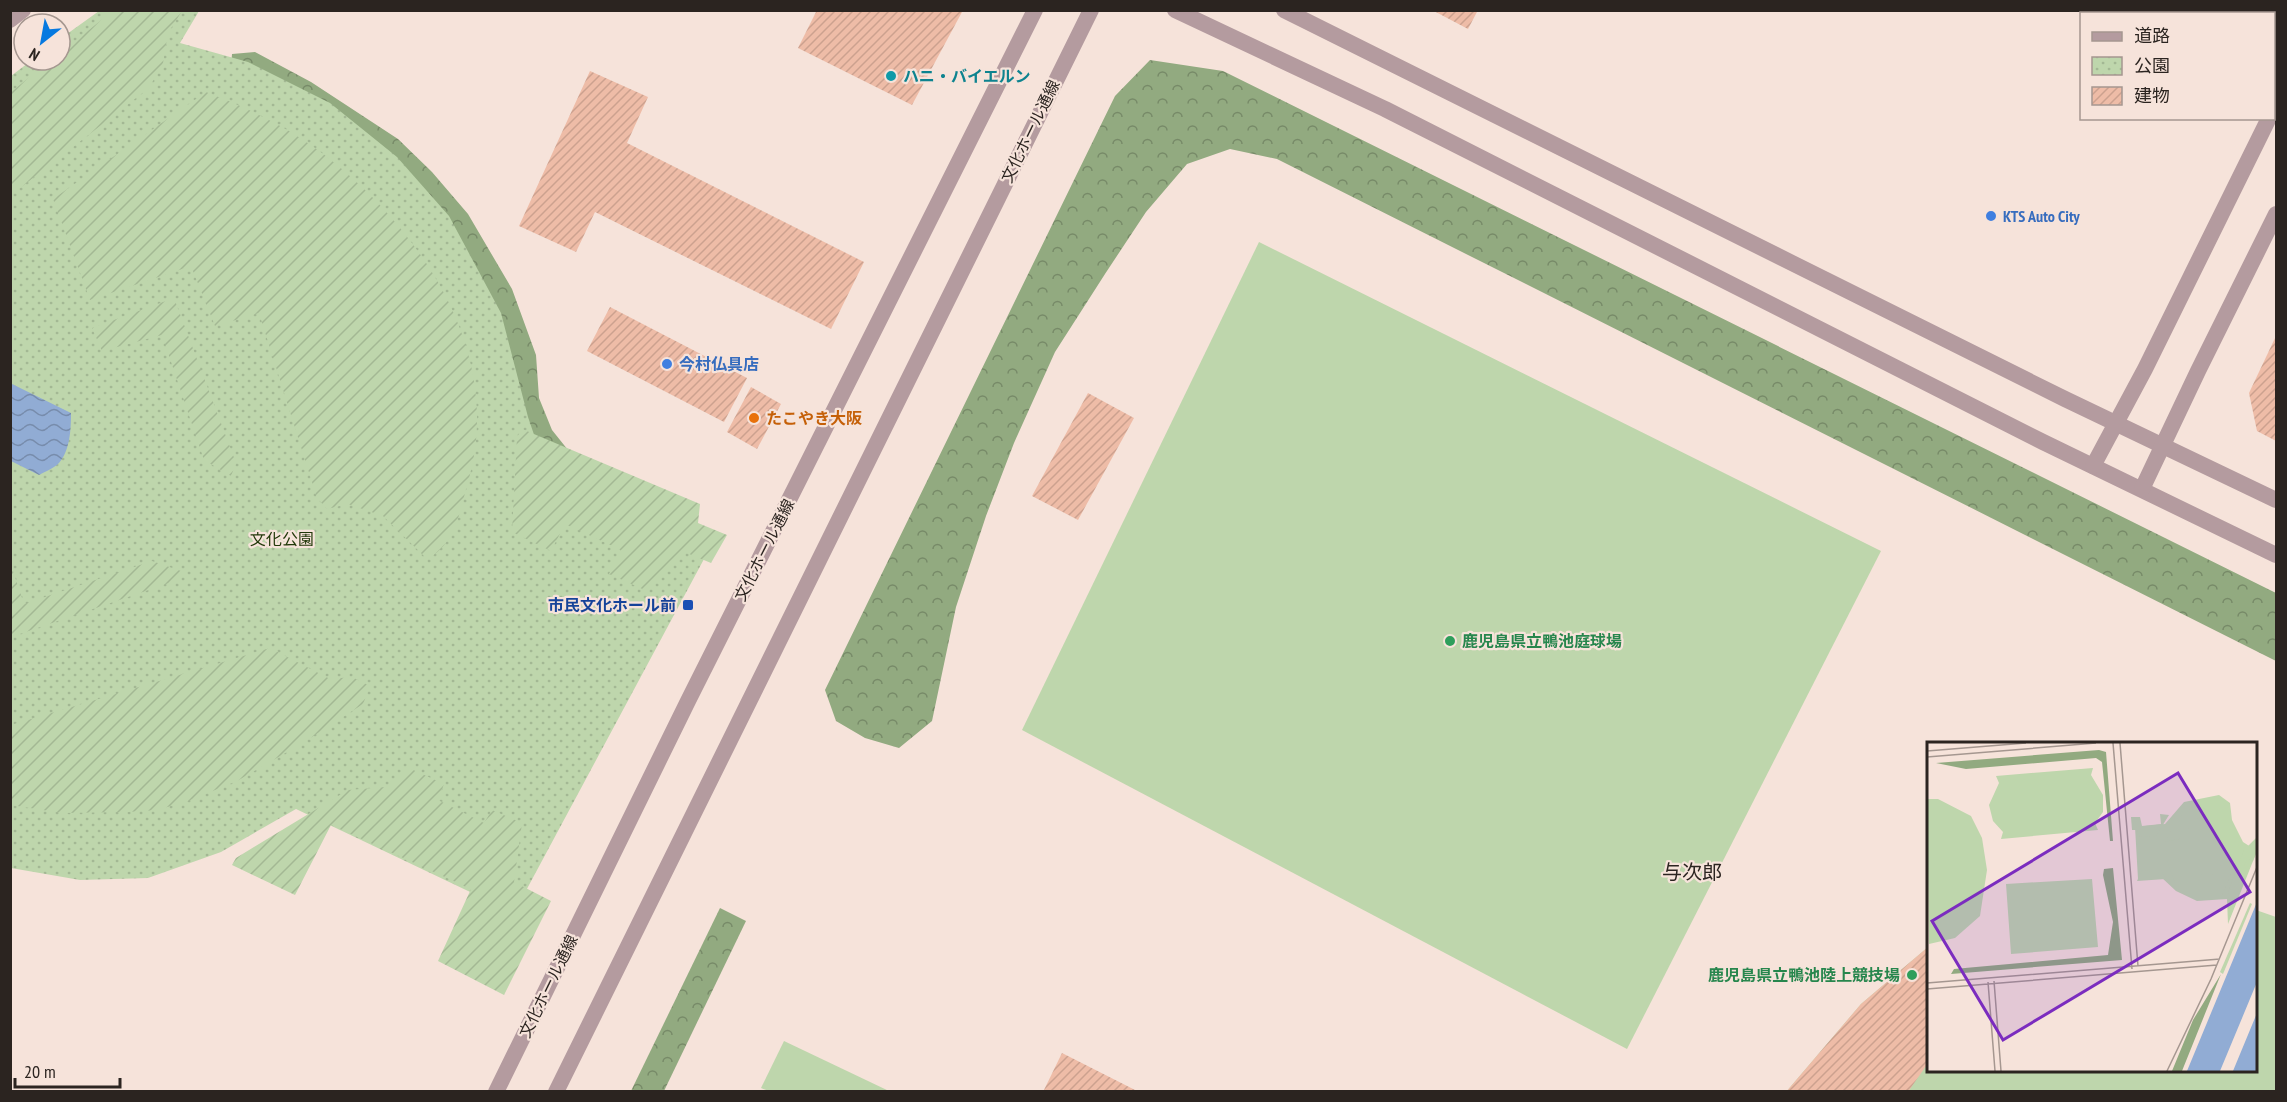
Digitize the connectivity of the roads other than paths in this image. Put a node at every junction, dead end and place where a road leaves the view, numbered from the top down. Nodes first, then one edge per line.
1 (23, 10) edge
2 (1035, 10) edge
3 (1091, 10) edge
4 (1174, 10) edge
5 (1284, 10) edge
6 (10, 20) edge
7 (2268, 120) edge
8 (2277, 214) edge
9 (2116, 423) junction
10 (2163, 445) junction
11 (2093, 466) junction
12 (2142, 489) junction
13 (2277, 500) edge
14 (2277, 555) edge
15 (496, 1092) edge
16 (556, 1092) edge

1 - 6 street
2 - 15 street, 文化ホール通線
3 - 16 street, 文化ホール通線
4 - 11 street
5 - 9 street
7 - 9 street
8 - 10 street
9 - 10 street
9 - 11 street
10 - 12 street
10 - 13 street
11 - 12 street
12 - 14 street

